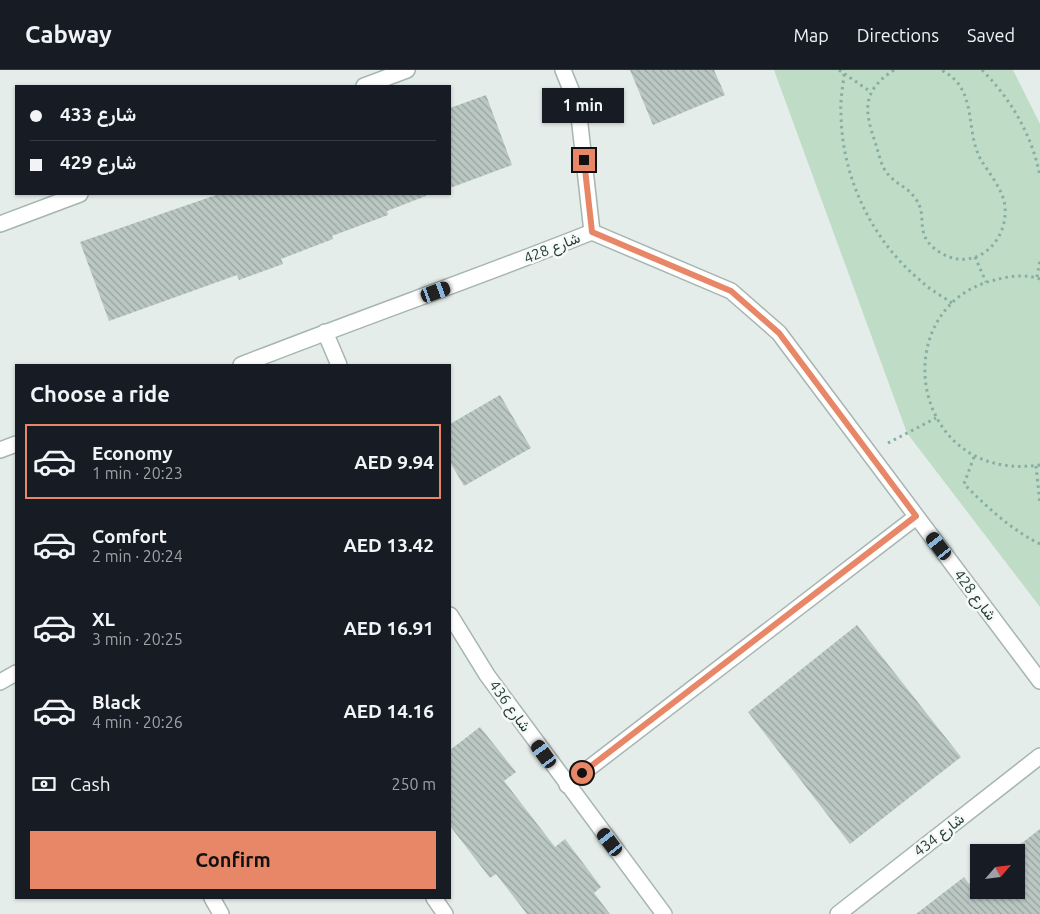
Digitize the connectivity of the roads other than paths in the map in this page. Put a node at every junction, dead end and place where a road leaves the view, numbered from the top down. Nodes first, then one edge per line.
1 (407, 70) edge
2 (562, 70) edge
3 (367, 85) edge
4 (77, 195) edge
5 (0, 224) edge
6 (592, 232) junction
7 (325, 332) junction
8 (244, 364) edge
9 (339, 364) edge
10 (15, 444) edge
11 (0, 450) edge
12 (916, 516) junction
13 (451, 618) edge
14 (15, 674) edge
15 (1040, 681) edge
16 (0, 682) edge
17 (1040, 756) edge
18 (567, 785) junction
19 (213, 899) edge
20 (435, 899) edge
21 (221, 914) edge
22 (445, 914) edge
23 (664, 914) edge
24 (838, 914) edge

1 - 3 street
2 - 6 street
4 - 5 street
6 - 7 street, شارع 428
6 - 12 street, شارع 428
7 - 8 street, شارع 428
7 - 9 street
10 - 11 street
12 - 15 street, شارع 428
12 - 18 street
13 - 18 street, شارع 436
14 - 16 street
17 - 24 street, شارع 434
18 - 23 street, شارع 436
19 - 21 street
20 - 22 street

